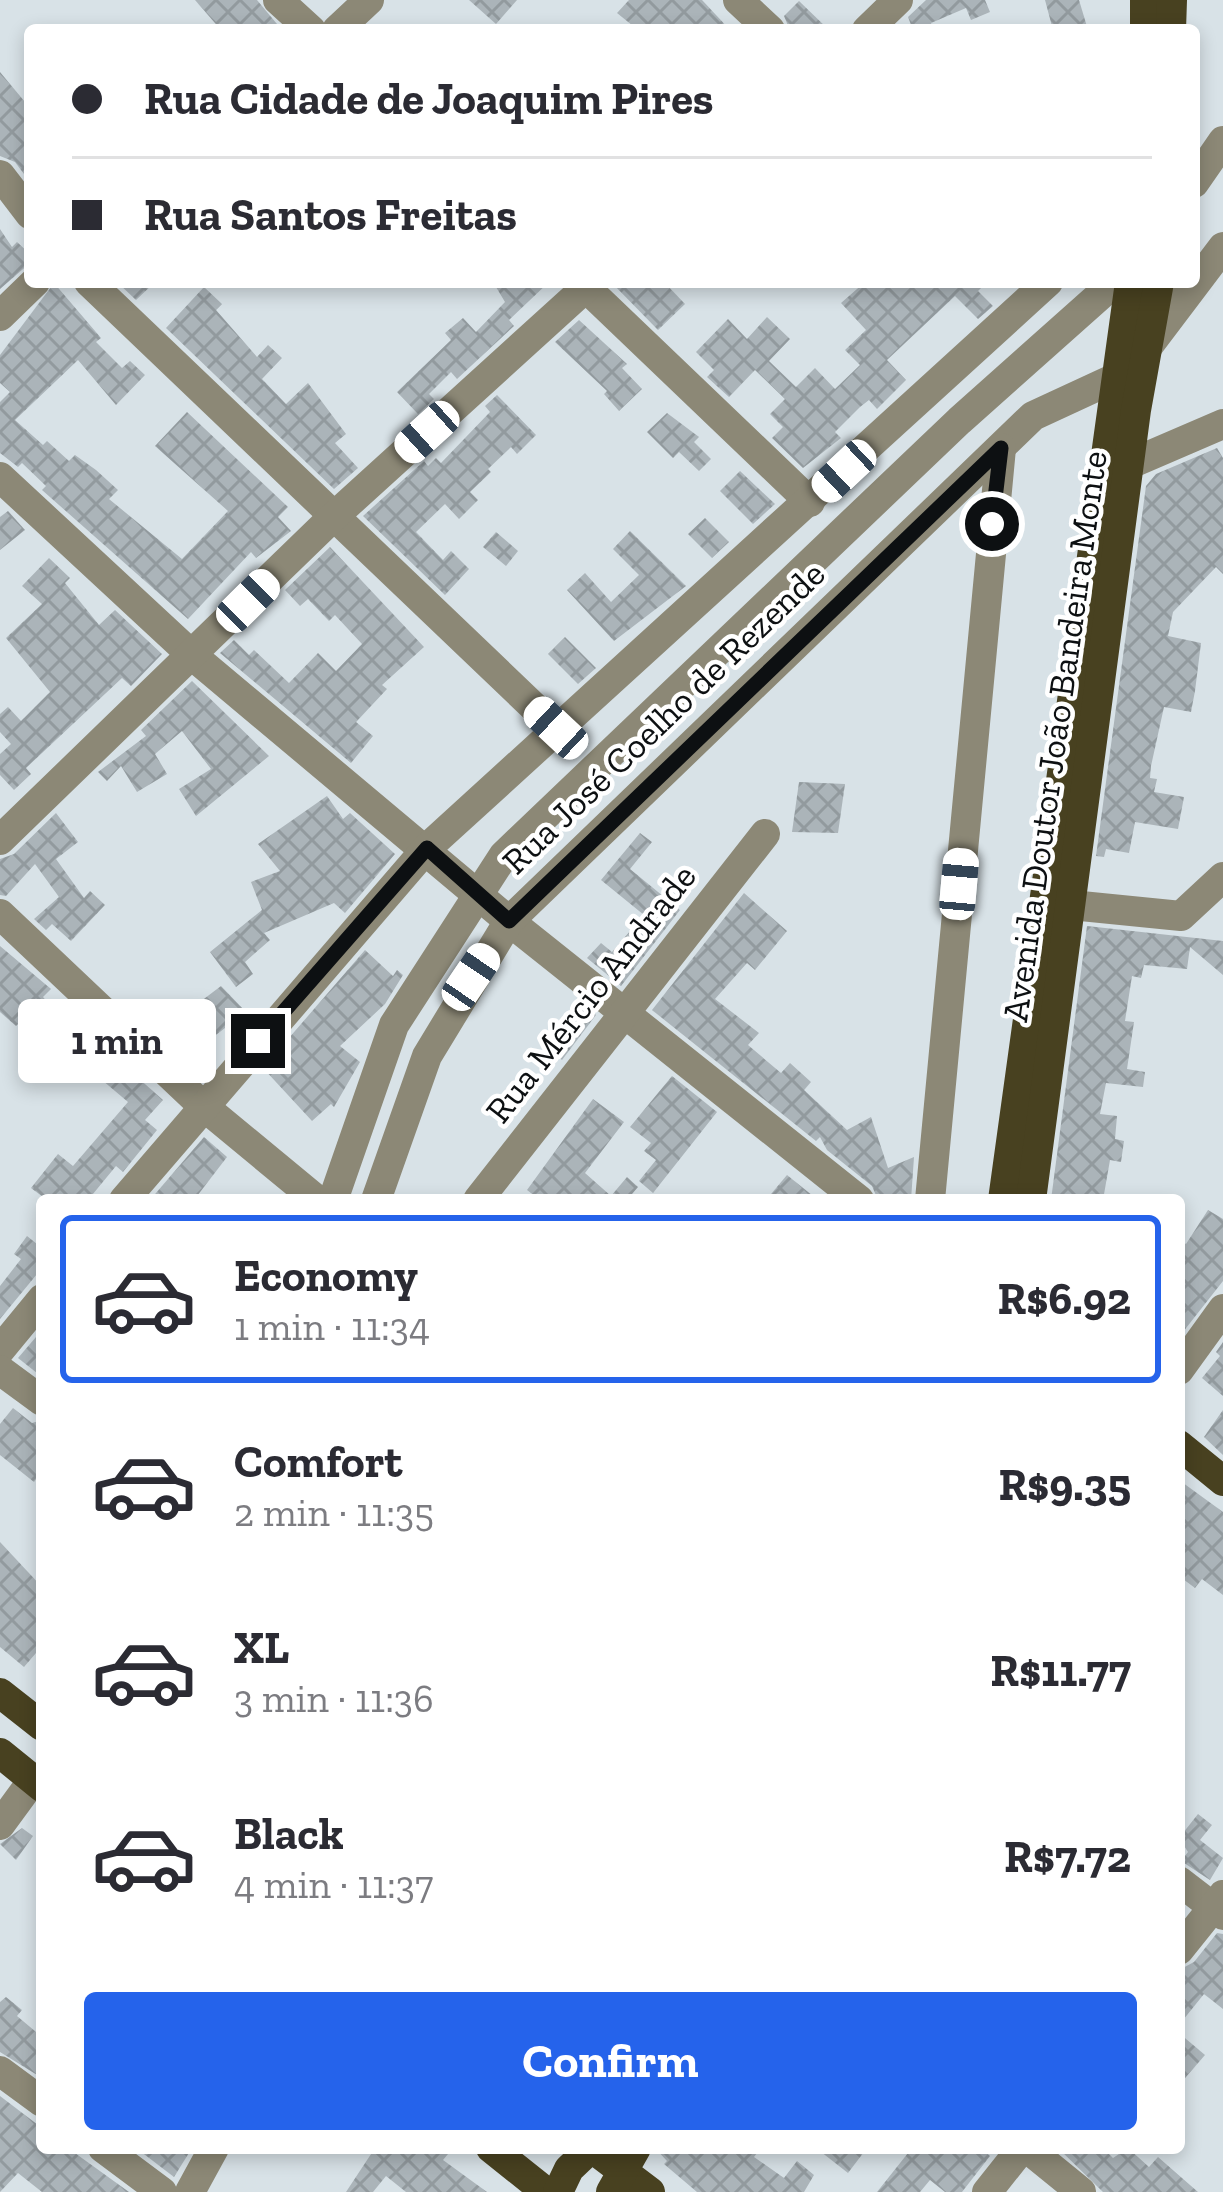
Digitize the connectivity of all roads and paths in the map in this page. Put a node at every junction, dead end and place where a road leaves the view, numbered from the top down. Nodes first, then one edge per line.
1 (278, 0) edge
2 (369, 0) edge
3 (738, 0) edge
4 (898, 0) edge
5 (304, 24) edge
6 (343, 24) edge
7 (764, 24) edge
8 (873, 24) edge
9 (1223, 141) edge
10 (1200, 174) edge
11 (0, 175) edge
12 (24, 206) edge
13 (1223, 247) edge
14 (1200, 277) edge
15 (29, 288) edge
16 (95, 288) edge
17 (582, 288) edge
18 (590, 288) edge
19 (1040, 288) edge
20 (1109, 288) edge
21 (1129, 288) edge
22 (1158, 288) edge
23 (1192, 288) edge
24 (0, 316) edge
25 (1146, 349) junction
26 (1113, 380) junction
27 (1223, 424) edge
28 (1001, 448) junction
29 (1130, 464) junction
30 (0, 477) edge
31 (811, 502) junction
32 (332, 519) junction
33 (193, 656) junction
34 (556, 728) junction
35 (764, 834) dead end
36 (0, 839) edge
37 (427, 848) junction
38 (1223, 877) edge
39 (476, 893) junction
40 (1071, 905) junction
41 (0, 914) edge
42 (509, 921) junction
43 (626, 1010) junction
44 (202, 1105) junction
45 (129, 1194) edge
46 (310, 1194) edge
47 (335, 1194) edge
48 (378, 1194) edge
49 (483, 1194) edge
50 (852, 1194) edge
51 (931, 1194) edge
52 (1004, 1194) edge
53 (1032, 1194) edge
54 (36, 1306) edge
55 (1223, 1309) edge
56 (0, 1351) edge
57 (1185, 1362) edge
58 (0, 1370) edge
59 (36, 1397) edge
60 (1185, 1450) edge
61 (1223, 1481) edge
62 (0, 1693) edge
63 (36, 1721) edge
64 (0, 1753) edge
65 (36, 1782) edge
66 (36, 1786) edge
67 (0, 1825) edge
68 (1185, 1885) edge
69 (1220, 1906) edge
70 (1185, 1944) edge
71 (0, 2071) edge
72 (36, 2098) edge
73 (111, 2154) edge
74 (211, 2154) edge
75 (498, 2154) edge
76 (584, 2154) edge
77 (1019, 2154) edge
78 (1032, 2154) edge
79 (623, 2170) edge
80 (162, 2192) edge
81 (190, 2192) edge
82 (546, 2192) edge
83 (558, 2192) edge
84 (650, 2192) edge
85 (987, 2192) edge
86 (1081, 2192) edge

1 - 5 street
2 - 6 street
3 - 7 street
4 - 8 street
9 - 10 street
11 - 12 street
13 - 14 street
15 - 24 street
16 - 32 street
17 - 32 street
18 - 31 street
19 - 31 street
20 - 39 street, Rua José Coelho de Rezende
21 - 26 main road, Avenida Doutor João Bandeira Monte
22 - 25 main road, Avenida Doutor João Bandeira Monte
23 - 25 street
25 - 29 main road, Avenida Doutor João Bandeira Monte
26 - 28 street, Rua José Coelho de Rezende
26 - 52 main road, Avenida Doutor João Bandeira Monte
27 - 29 street
28 - 42 street, Rua José Coelho de Rezende
28 - 51 street
29 - 40 main road, Avenida Doutor João Bandeira Monte
30 - 33 street
31 - 34 street
32 - 33 street
32 - 34 street
33 - 36 street
33 - 37 street
34 - 37 street
35 - 43 street, Rua Mércio Andrade
37 - 39 street
37 - 44 street
38 - 40 street
39 - 42 street
39 - 47 street, Rua José Coelho de Rezende
40 - 53 main road, Avenida Doutor João Bandeira Monte
41 - 44 street
42 - 43 street
42 - 48 street, Rua José Coelho de Rezende
43 - 49 street, Rua Mércio Andrade
43 - 50 street
44 - 45 street
44 - 46 street
54 - 56 street
55 - 57 street
58 - 59 street
60 - 61 main road
62 - 63 main road
64 - 65 main road
66 - 67 street
68 - 69 street
69 - 70 street
71 - 72 street
73 - 80 street
74 - 81 street
75 - 82 main road
76 - 83 main road
77 - 85 street
78 - 86 street
79 - 84 main road

